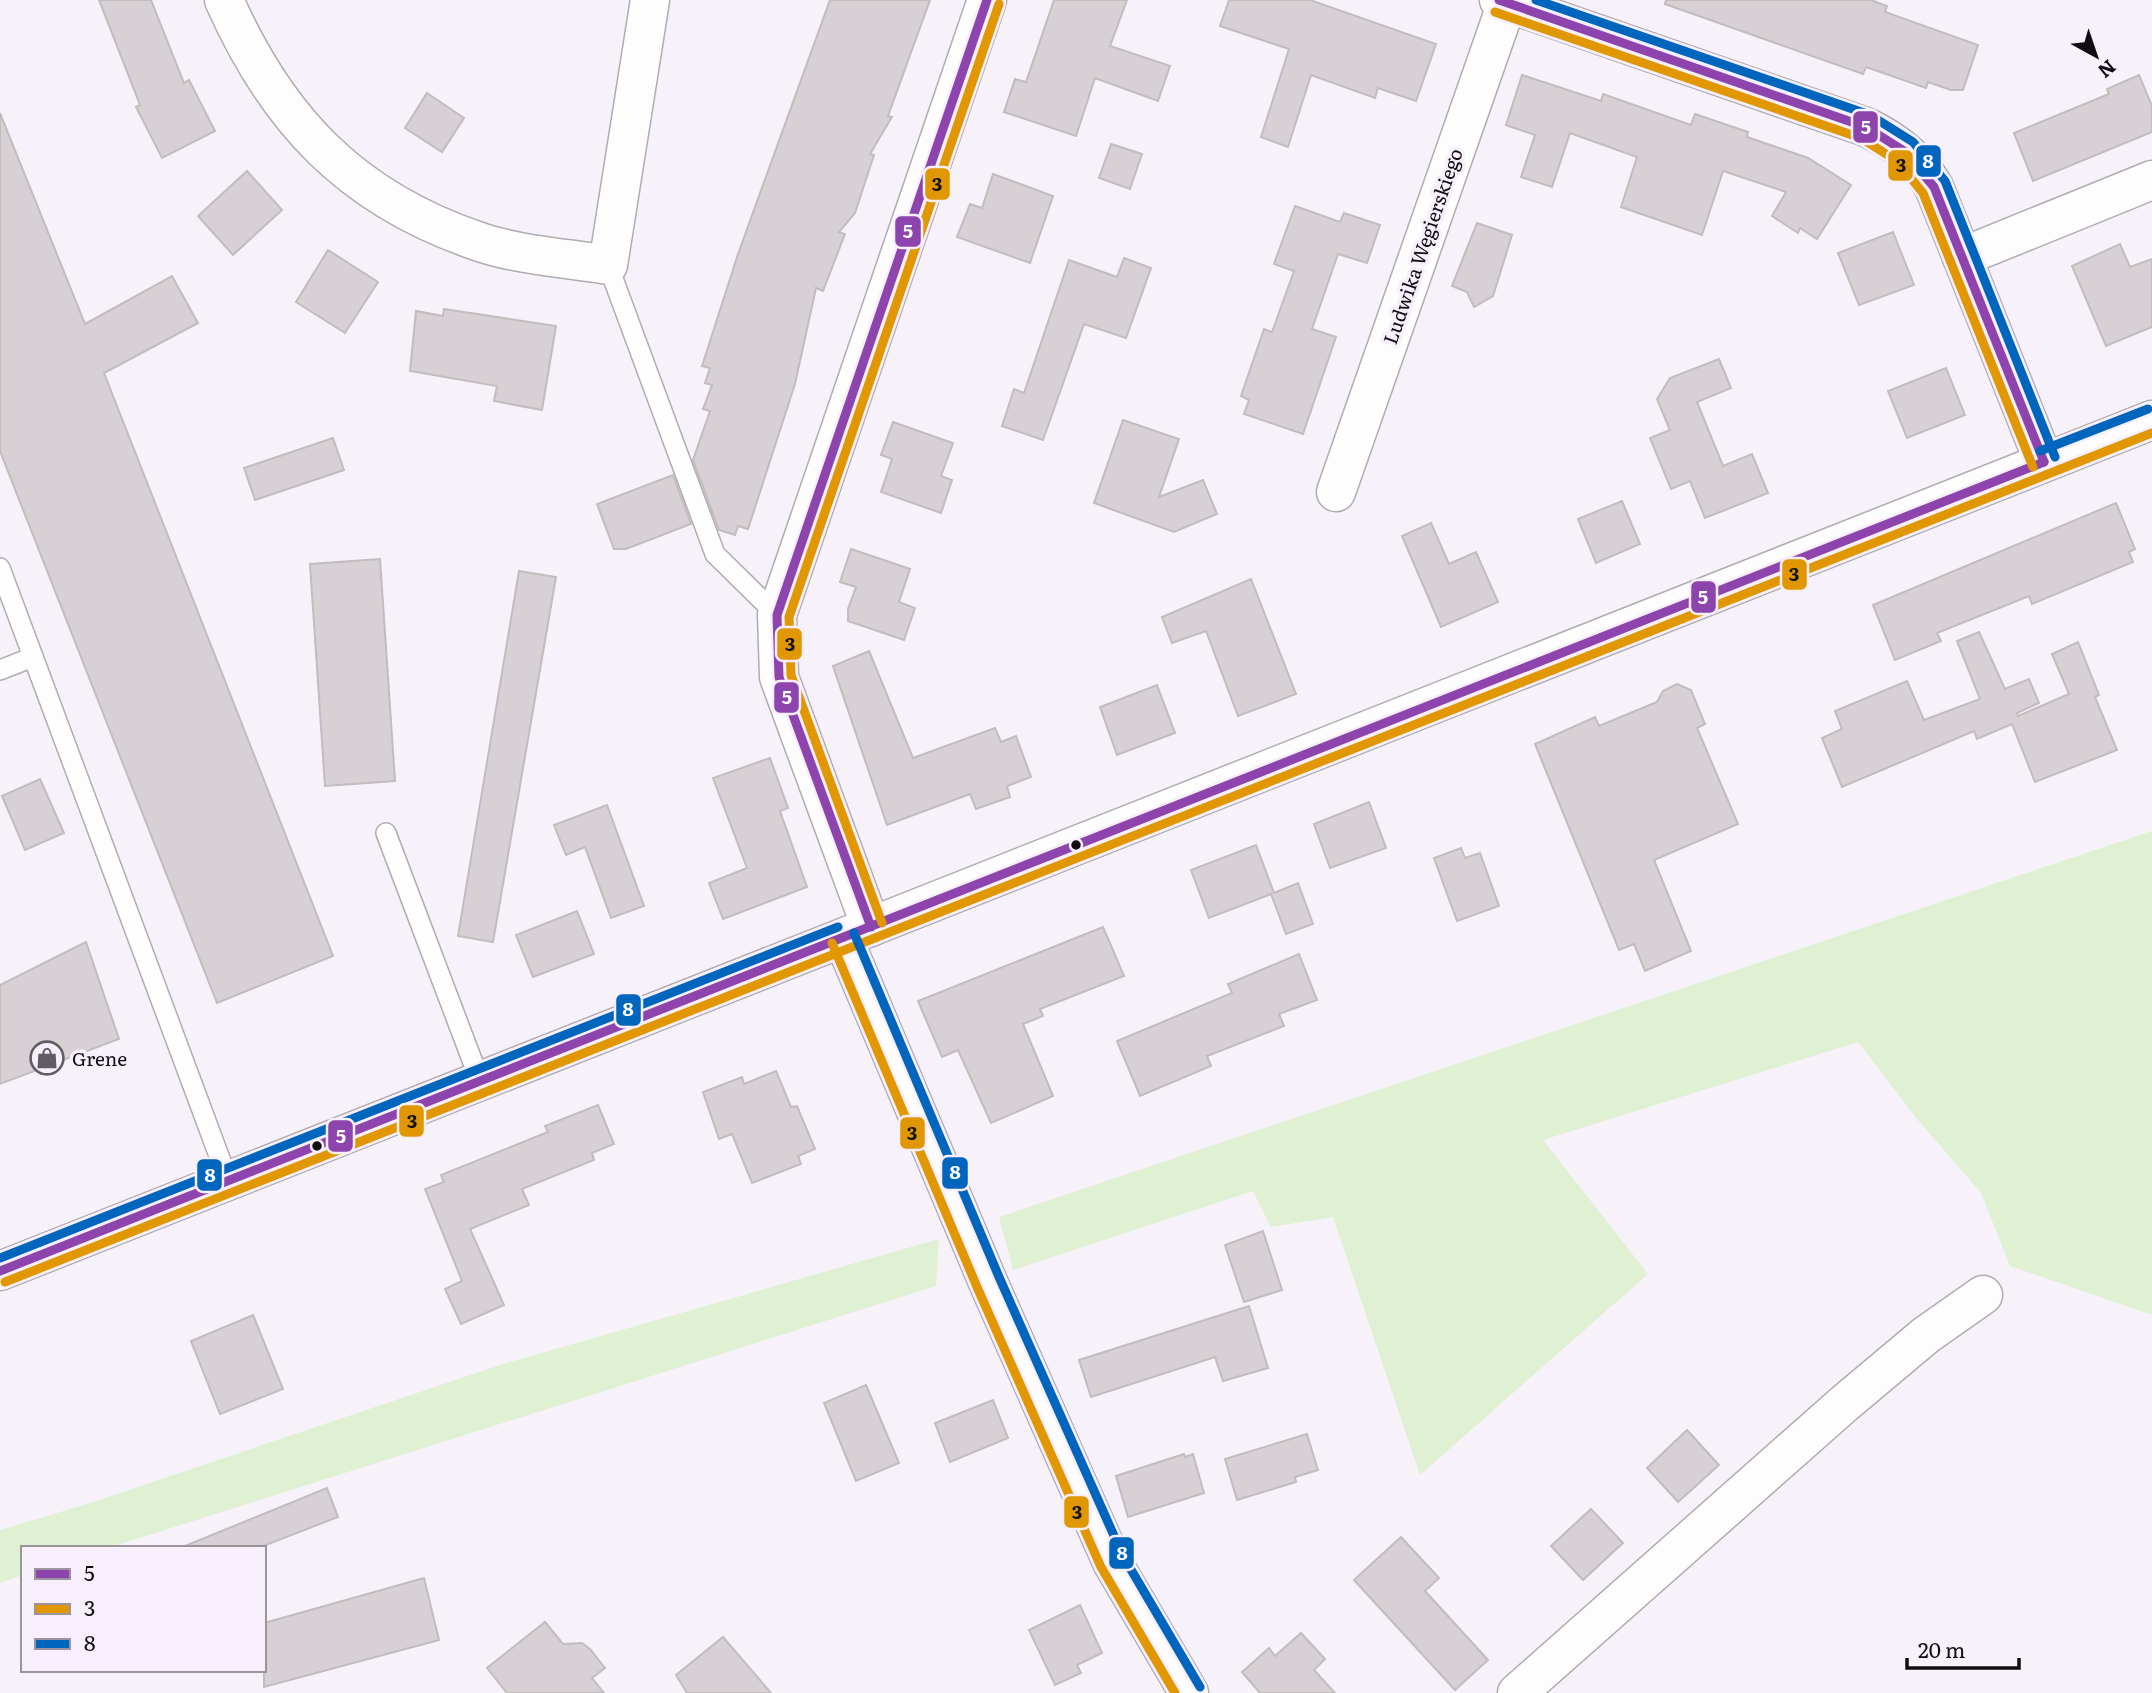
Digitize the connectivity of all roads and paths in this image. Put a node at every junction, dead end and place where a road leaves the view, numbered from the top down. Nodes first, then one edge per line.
1 (224, 0) edge
2 (650, 0) edge
3 (987, 0) edge
4 (1504, 1) edge
5 (2152, 180) edge
6 (1962, 257) junction
7 (608, 265) junction
8 (2152, 420) edge
9 (2045, 462) junction
10 (1336, 492) dead end
11 (0, 568) edge
12 (777, 615) junction
13 (33, 657) junction
14 (0, 670) edge
15 (386, 833) dead end
16 (857, 932) junction
17 (480, 1081) junction
18 (228, 1181) junction
19 (0, 1271) edge
20 (1983, 1295) dead end
21 (1189, 1693) edge
22 (1517, 1693) edge

1 - 7 street
2 - 7 street
3 - 12 street
4 - 6 street
4 - 10 street, Ludwika Węgierskiego
5 - 6 street
6 - 9 street
7 - 12 lane
8 - 9 street
9 - 16 street
11 - 13 lane
12 - 16 street
13 - 14 lane
13 - 18 lane
15 - 17 lane
16 - 17 street
16 - 21 street
17 - 18 street
18 - 19 street
20 - 22 street

